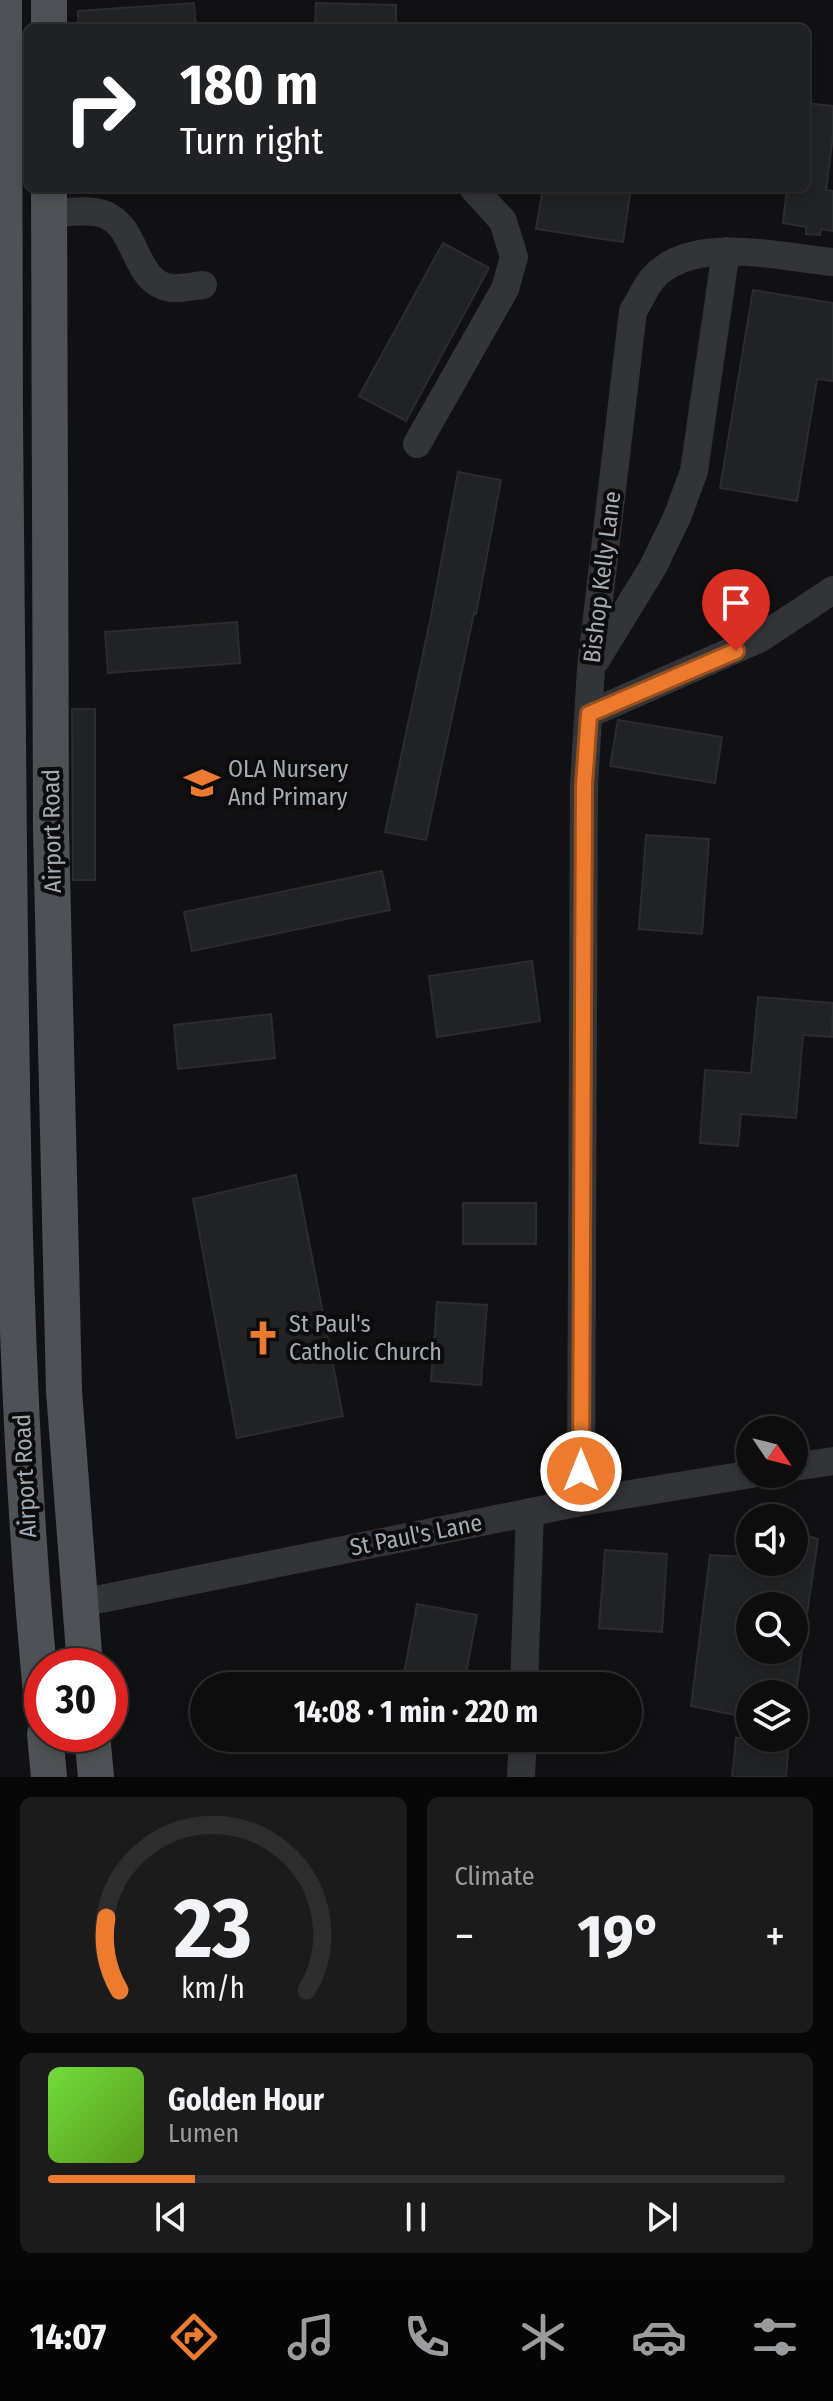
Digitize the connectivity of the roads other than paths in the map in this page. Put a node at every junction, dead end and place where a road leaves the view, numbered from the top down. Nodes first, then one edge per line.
1 (4, 0) edge
2 (49, 0) edge
3 (49, 24) edge
4 (2, 191) edge
5 (477, 192) edge
6 (49, 200) edge
7 (726, 251) junction
8 (833, 262) edge
9 (203, 285) dead end
10 (417, 444) dead end
11 (3, 540) edge
12 (833, 590) edge
13 (591, 668) junction
14 (589, 714) junction
15 (10, 1355) edge
16 (833, 1461) edge
17 (808, 1465) edge
18 (736, 1477) edge
19 (581, 1502) junction
20 (530, 1512) junction
21 (81, 1603) junction
22 (37, 1648) edge
23 (84, 1648) edge
24 (524, 1672) edge
25 (47, 1752) edge
26 (94, 1752) edge
27 (522, 1752) edge
28 (49, 1777) edge
29 (96, 1777) edge
30 (521, 1777) edge

1 - 4 main road, Airport Road
2 - 3 main road
4 - 11 main road, Airport Road
5 - 10 street
6 - 9 street
6 - 21 main road, Airport Road
7 - 8 street, Bishop Kelly Lane
7 - 13 street
7 - 13 street, Bishop Kelly Lane
11 - 15 main road, Airport Road
12 - 14 street
13 - 14 street, Bishop Kelly Lane
14 - 19 street, Bishop Kelly Lane
15 - 22 main road, Airport Road
16 - 17 street
18 - 19 street, St Paul's Lane
19 - 20 street, St Paul's Lane
20 - 21 street, St Paul's Lane
20 - 24 street
21 - 23 main road, Airport Road
25 - 28 main road
26 - 29 main road
27 - 30 street

